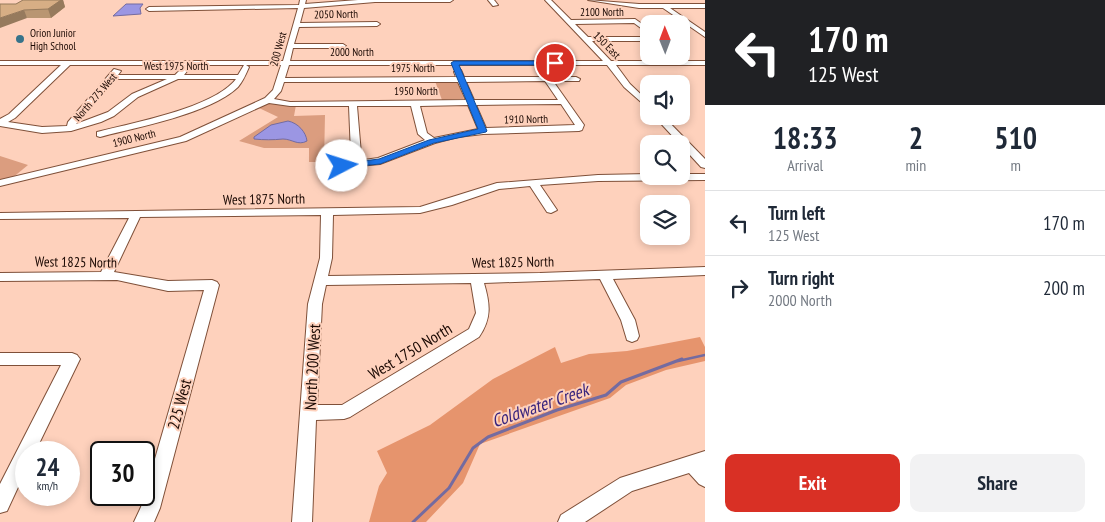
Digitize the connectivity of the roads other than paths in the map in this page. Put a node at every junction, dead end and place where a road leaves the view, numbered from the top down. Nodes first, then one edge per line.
1 (204, 0) edge
2 (254, 0) edge
3 (441, 0) edge
4 (450, 0) edge
5 (548, 0) edge
6 (590, 0) edge
7 (654, 0) edge
8 (152, 2) dead end
9 (302, 3) edge
10 (664, 6) junction
11 (705, 6) edge
12 (249, 7) junction
13 (149, 8) junction
14 (197, 8) junction
15 (147, 16) dead end
16 (568, 22) junction
17 (376, 24) dead end
18 (296, 25) junction
19 (640, 25) edge
20 (704, 33) edge
21 (640, 39) edge
22 (586, 40) junction
23 (291, 46) junction
24 (343, 46) dead end
25 (0, 63) edge
26 (68, 63) junction
27 (190, 63) junction
28 (286, 63) junction
29 (454, 63) junction
30 (609, 63) junction
31 (705, 63) edge
32 (244, 67) dead end
33 (120, 68) dead end
34 (112, 77) junction
35 (179, 77) junction
36 (241, 77) junction
37 (576, 78) dead end
38 (461, 79) junction
39 (547, 79) junction
40 (281, 80) junction
41 (640, 97) edge
42 (268, 100) junction
43 (471, 102) junction
44 (564, 102) junction
45 (353, 103) junction
46 (415, 103) junction
47 (0, 123) edge
48 (667, 125) edge
49 (72, 127) junction
50 (483, 131) junction
51 (100, 134) dead end
52 (432, 141) junction
53 (362, 164) junction
54 (705, 165) edge
55 (328, 166) dead end
56 (705, 178) edge
57 (533, 182) junction
58 (0, 183) edge
59 (550, 210) dead end
60 (327, 213) junction
61 (136, 215) junction
62 (0, 216) edge
63 (705, 271) edge
64 (604, 275) junction
65 (105, 276) junction
66 (0, 277) edge
67 (476, 278) junction
68 (321, 281) junction
69 (212, 284) joint
70 (632, 336) dead end
71 (0, 359) edge
72 (309, 413) junction
73 (699, 461) edge
74 (705, 478) edge
75 (0, 504) edge
76 (144, 522) edge
77 (302, 522) edge
78 (568, 522) edge

1 - 14 street
2 - 12 street
3 - 4 street
3 - 9 street
5 - 16 street, 150 East
6 - 10 street
7 - 10 street
8 - 13 street
9 - 12 street
9 - 18 street, 200 West
10 - 11 street
10 - 20 street
12 - 14 street
13 - 14 street
13 - 15 street
16 - 19 street, 2100 North
16 - 22 street, 150 East
17 - 18 street, 2050 North
18 - 23 street, 200 West
21 - 22 street
22 - 30 street, 150 East
23 - 24 street
23 - 28 street, 200 West
25 - 26 street, 2000 North
26 - 27 street, 2000 North
26 - 47 street
27 - 28 street, 2000 North
27 - 35 street
28 - 29 street, 2000 North
28 - 40 street, 200 West
29 - 30 street, 2000 North
29 - 38 street
30 - 31 street, 2000 North
30 - 41 street, 150 East
32 - 36 street
33 - 34 street, North 275 West
34 - 35 street, West 1975 North
34 - 49 street, North 275 West
35 - 36 street, West 1975 North
35 - 49 street
36 - 51 street
37 - 39 street, 1975 North
38 - 39 street, 1975 North
38 - 40 street, 1975 North
38 - 43 street
39 - 44 street
40 - 42 street, 200 West
42 - 45 street, 1950 North
42 - 58 street, 1900 North
43 - 44 street, 1950 North
43 - 46 street, 1950 North
43 - 50 street
44 - 50 street, 1910 North
45 - 46 street, 1950 North
45 - 53 street
46 - 52 street
47 - 49 street
48 - 54 street
50 - 52 street, 1910 North
52 - 53 street, 1910 North
53 - 55 street, 1910 North
56 - 57 street, West 1875 North
57 - 59 street
57 - 60 street, West 1875 North
60 - 61 street, West 1875 North
60 - 68 street, North 200 West
61 - 62 street, West 1875 North
61 - 65 street
63 - 64 street, West 1825 North
64 - 67 street, West 1825 North
64 - 70 street
65 - 66 street, West 1825 North
65 - 69 street, West 1825 North
67 - 68 street, West 1825 North
67 - 72 street, West 1750 North
68 - 72 street, North 200 West
69 - 76 street, 225 West
71 - 75 street
72 - 77 street, North 200 West
73 - 74 street
73 - 78 street

